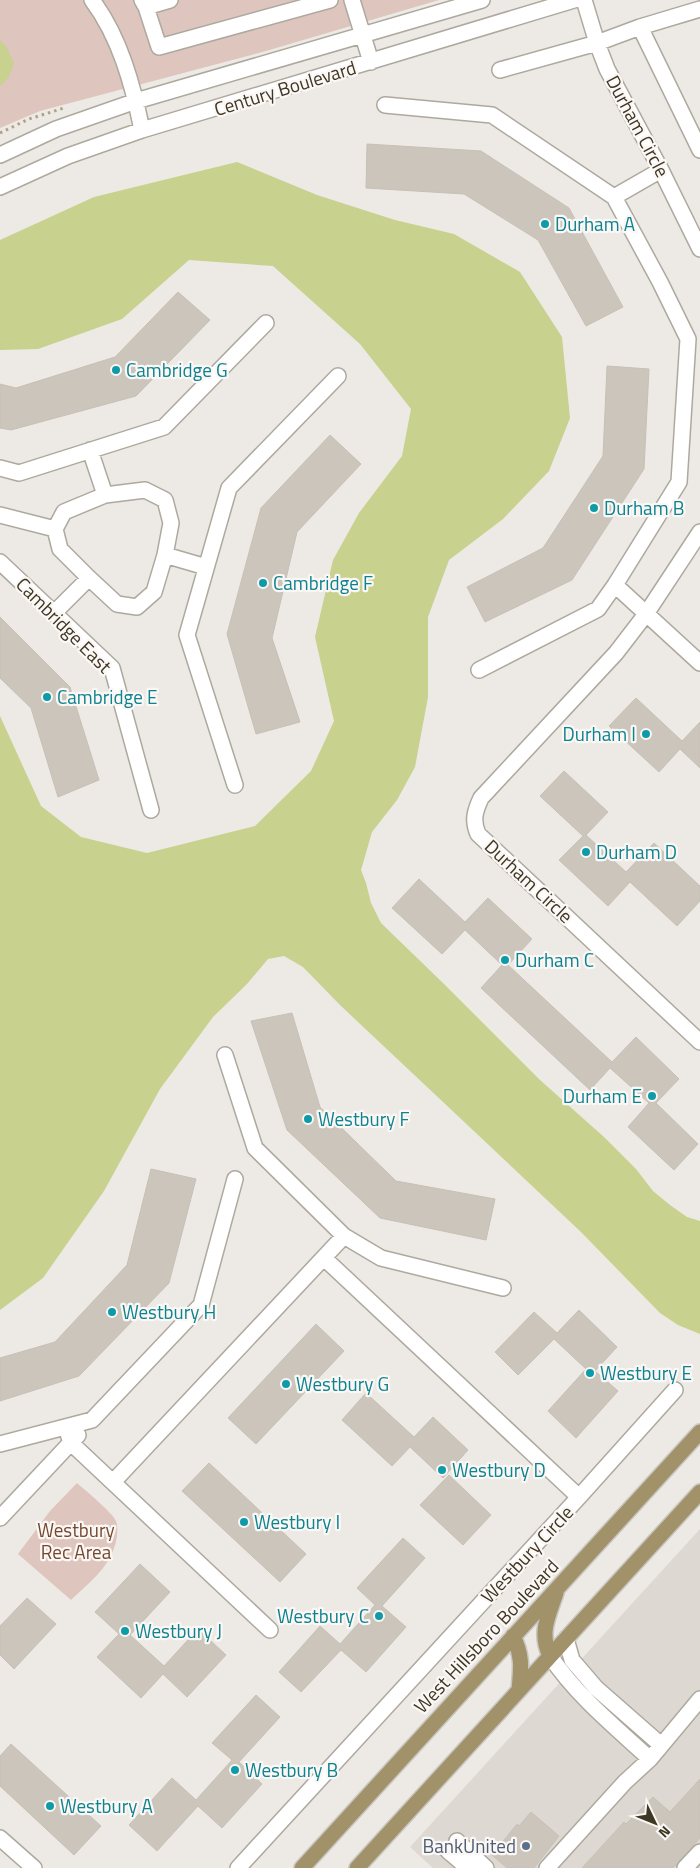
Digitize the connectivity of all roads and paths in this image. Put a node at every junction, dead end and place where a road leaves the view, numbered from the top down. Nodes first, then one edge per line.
1 (92, 0) edge
2 (170, 0) edge
3 (330, 0) edge
4 (352, 0) edge
5 (482, 0) edge
6 (574, 0) edge
7 (584, 0) edge
8 (144, 3) edge
9 (700, 8) edge
10 (640, 27) junction
11 (363, 35) junction
12 (597, 43) junction
13 (371, 62) junction
14 (500, 70) dead end
15 (136, 101) junction
16 (385, 105) dead end
17 (142, 130) junction
18 (700, 150) edge
19 (0, 155) edge
20 (661, 170) junction
21 (0, 187) edge
22 (614, 197) junction
23 (700, 250) edge
24 (266, 323) dead end
25 (338, 376) dead end
26 (90, 450) junction
27 (0, 468) edge
28 (105, 495) junction
29 (0, 515) edge
30 (55, 529) junction
31 (700, 532) edge
32 (165, 556) junction
33 (0, 562) edge
34 (206, 567) junction
35 (89, 578) junction
36 (615, 586) junction
37 (54, 613) junction
38 (646, 614) junction
39 (700, 663) edge
40 (479, 670) dead end
41 (235, 785) dead end
42 (151, 810) dead end
43 (700, 1042) edge
44 (225, 1055) dead end
45 (235, 1179) dead end
46 (344, 1236) junction
47 (324, 1258) junction
48 (503, 1288) dead end
49 (675, 1390) dead end
50 (92, 1420) junction
51 (66, 1427) junction
52 (700, 1432) edge
53 (71, 1443) junction
54 (0, 1444) edge
55 (113, 1482) junction
56 (700, 1492) edge
57 (579, 1497) junction
58 (0, 1518) edge
59 (557, 1588) junction
60 (270, 1630) dead end
61 (513, 1636) junction
62 (566, 1639) junction
63 (550, 1656) junction
64 (519, 1690) junction
65 (700, 1699) edge
66 (661, 1744) junction
67 (650, 1759) junction
68 (0, 1838) edge
69 (700, 1852) edge
70 (34, 1868) edge
71 (238, 1868) edge
72 (302, 1868) edge
73 (357, 1868) edge
74 (468, 1868) edge
75 (486, 1868) edge
76 (547, 1868) edge
77 (685, 1868) edge

1 - 15 street
2 - 8 street
3 - 8 street
4 - 11 street
5 - 11 street, Century Boulevard
6 - 13 street, Century Boulevard
7 - 12 street, Durham Circle
9 - 10 street
10 - 12 street
10 - 18 street
11 - 13 street
11 - 15 street, Century Boulevard
12 - 14 street
12 - 20 street, Durham Circle
13 - 17 street, Century Boulevard
15 - 17 street
15 - 19 street, Century Boulevard
16 - 22 street
17 - 21 street, Century Boulevard
20 - 22 street
20 - 23 street, Durham Circle
22 - 36 street
24 - 26 street
25 - 34 street
26 - 27 street
26 - 28 street
28 - 30 street
28 - 32 street
29 - 30 street
30 - 35 street
31 - 38 street, Durham Circle
32 - 34 street
32 - 35 street
33 - 37 street, Cambridge East
34 - 41 street
35 - 37 street
36 - 38 street
36 - 40 street
37 - 42 street, Cambridge East
38 - 39 street
38 - 43 street, Durham Circle
44 - 46 street
45 - 50 street
46 - 47 street
46 - 48 street
47 - 55 street
47 - 57 street, Westbury Circle
49 - 57 street
50 - 51 street
50 - 53 street
51 - 53 street
51 - 54 street
52 - 59 main road, West Hillsboro Boulevard
53 - 55 street
53 - 58 street
55 - 60 street
56 - 62 main road
57 - 71 street, Westbury Circle
59 - 61 main road, West Hillsboro Boulevard
59 - 63 main road
61 - 64 main road
61 - 72 main road, West Hillsboro Boulevard
62 - 63 main road
62 - 66 street
63 - 64 main road
63 - 67 street
64 - 73 main road
65 - 66 street
66 - 67 street
67 - 76 street
68 - 70 street
69 - 77 street
74 - 75 street

